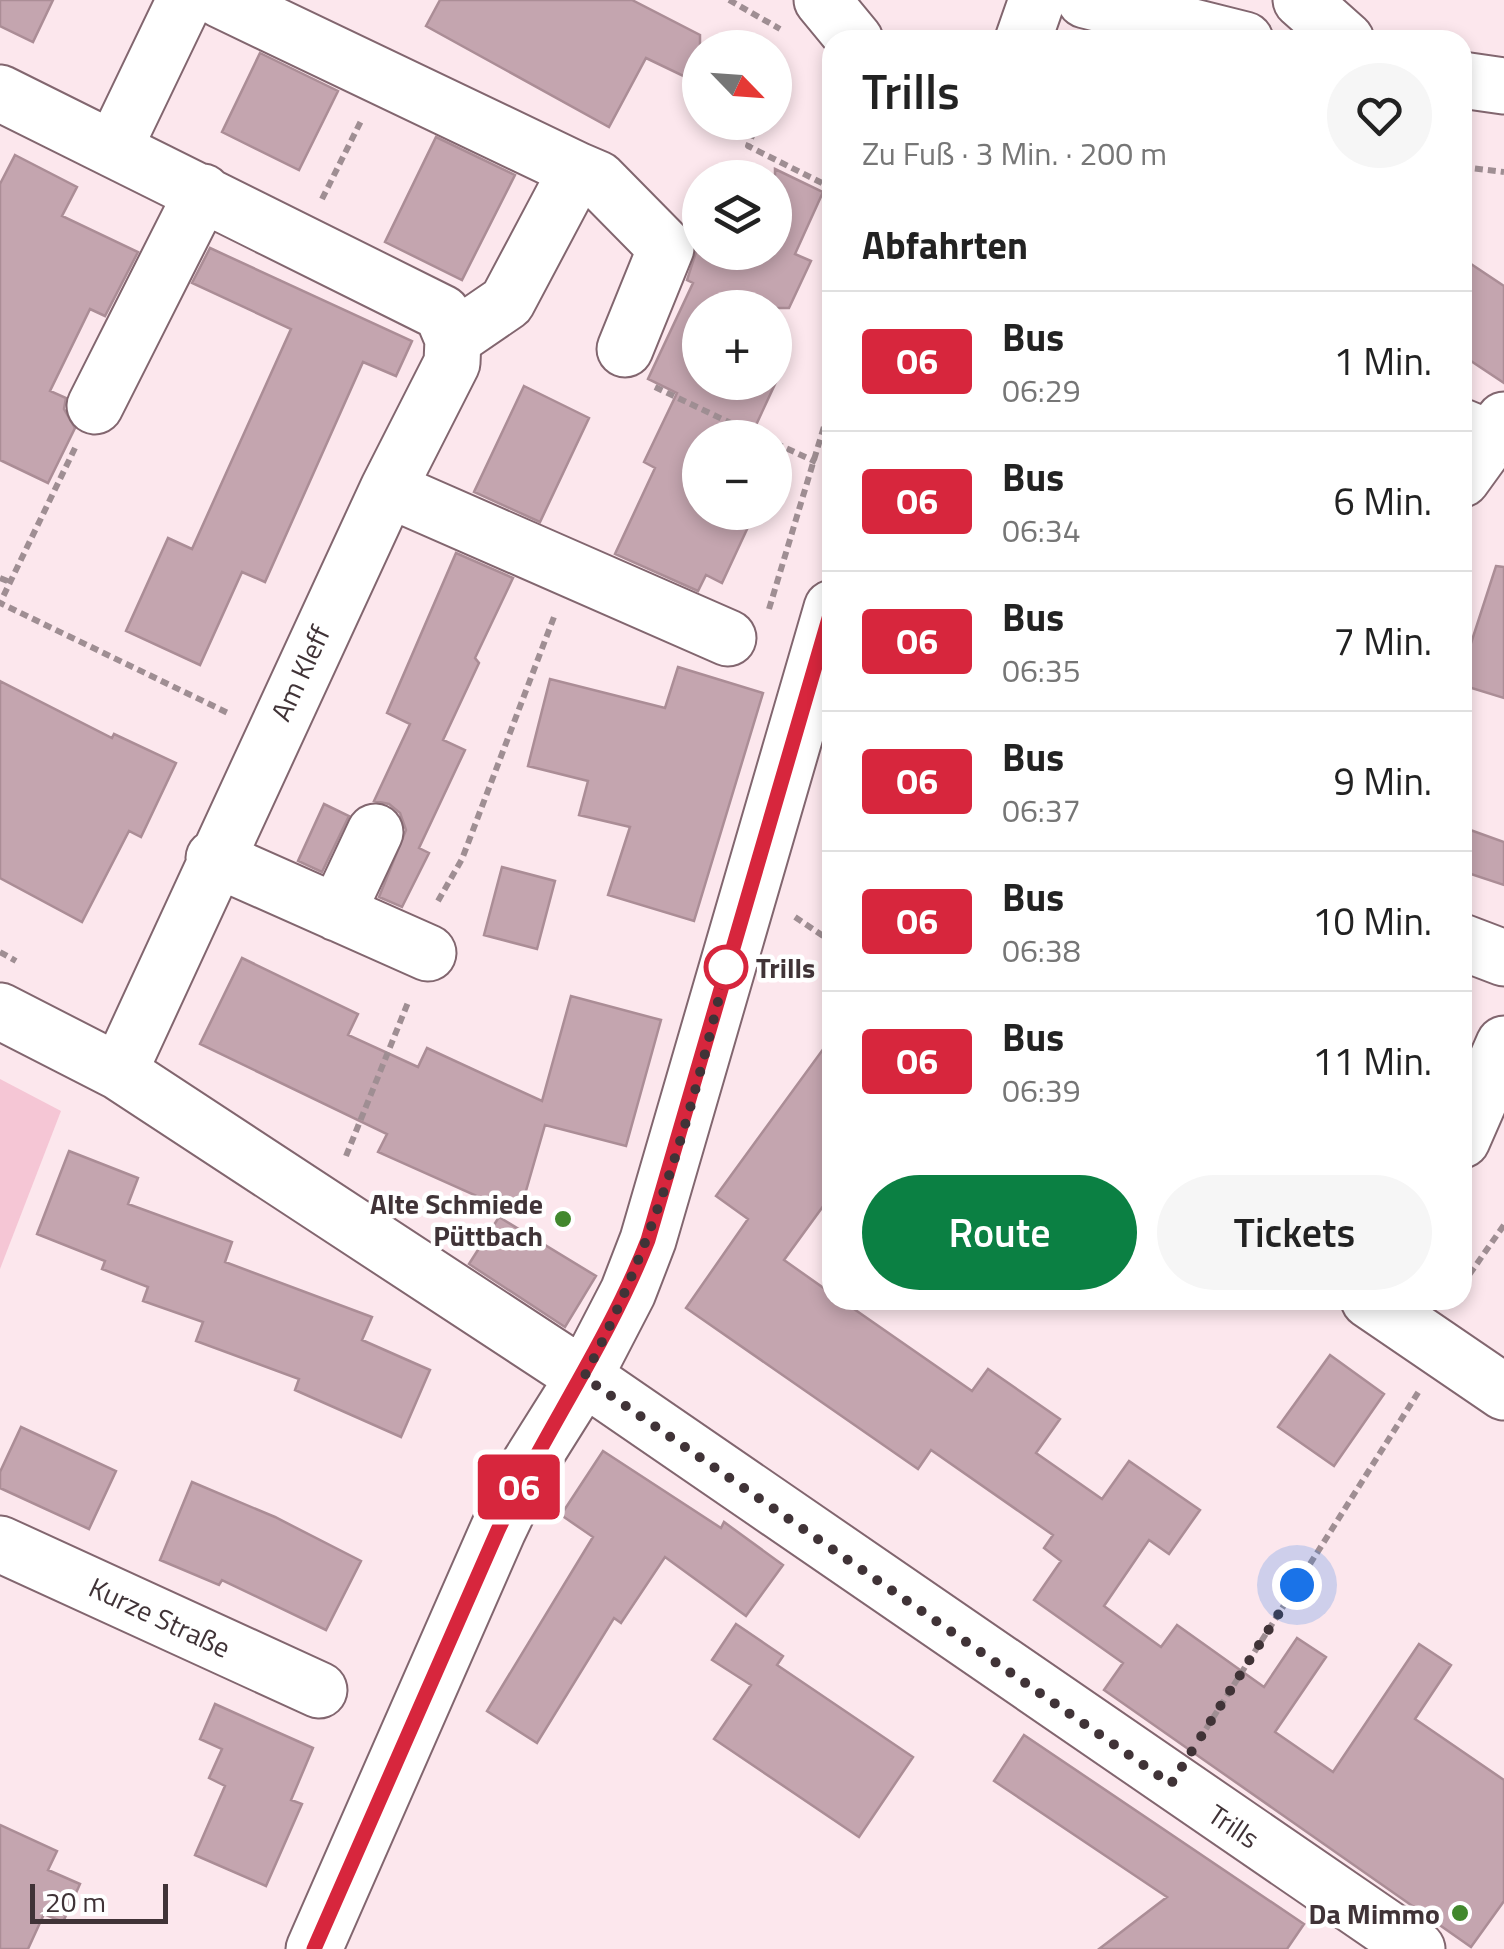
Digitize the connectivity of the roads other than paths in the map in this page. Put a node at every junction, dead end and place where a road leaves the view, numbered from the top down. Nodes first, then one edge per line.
1 (185, 0) edge
2 (221, 0) edge
3 (822, 0) edge
4 (1037, 0) edge
5 (1085, 0) edge
6 (1302, 0) edge
7 (848, 30) edge
8 (1026, 30) edge
9 (1205, 30) edge
10 (1335, 30) edge
11 (1472, 81) edge
12 (1504, 86) edge
13 (0, 93) edge
14 (114, 148) junction
15 (577, 170) junction
16 (203, 192) junction
17 (453, 339) junction
18 (626, 349) road end
19 (96, 406) road end
20 (388, 489) junction
21 (748, 626) road end
22 (822, 680) edge
23 (375, 832) dead end
24 (214, 858) junction
25 (336, 913) junction
26 (1472, 946) edge
27 (420, 950) road end
28 (1504, 958) edge
29 (0, 1011) edge
30 (1504, 1044) edge
31 (119, 1072) junction
32 (1472, 1117) edge
33 (1383, 1310) edge
34 (584, 1377) junction
35 (1504, 1392) edge
36 (0, 1544) edge
37 (319, 1690) dead end
38 (314, 1949) edge
39 (1417, 1949) edge

1 - 14 street
2 - 15 street
3 - 7 street
4 - 8 street
5 - 9 street
6 - 10 street
11 - 12 street
13 - 14 street
14 - 16 street
15 - 17 street
15 - 18 street
16 - 17 street
16 - 19 street
17 - 20 street, Am Kleff
20 - 21 street
20 - 24 street, Am Kleff
22 - 34 street
23 - 25 street
24 - 25 street
24 - 31 street, Am Kleff
25 - 27 street
26 - 28 street
29 - 31 street, Trills
30 - 32 street
31 - 34 street, Trills
33 - 35 street
34 - 38 street
34 - 39 street, Trills
36 - 37 street, Kurze Straße

